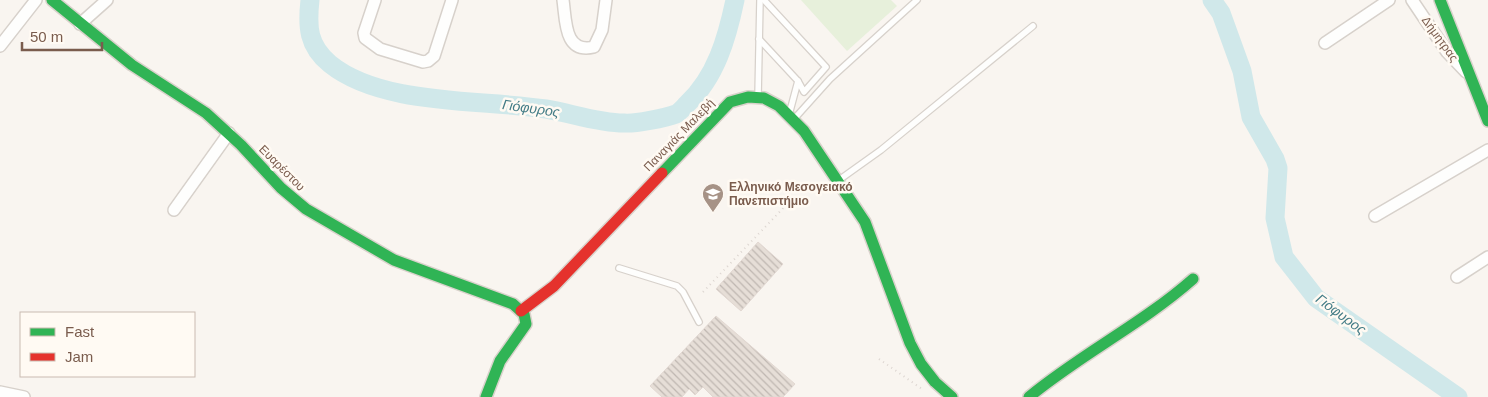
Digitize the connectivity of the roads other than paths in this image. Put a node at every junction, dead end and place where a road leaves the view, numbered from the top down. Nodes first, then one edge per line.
1 (36, 0) edge
2 (52, 0) edge
3 (107, 0) edge
4 (375, 0) edge
5 (452, 0) edge
6 (563, 0) edge
7 (606, 0) edge
8 (762, 0) edge
9 (917, 0) edge
10 (1389, 0) edge
11 (1412, 0) edge
12 (1440, 0) edge
13 (80, 24) junction
14 (1032, 26) dead end
15 (759, 39) junction
16 (1324, 43) dead end
17 (0, 46) edge
18 (1469, 76) junction
19 (798, 81) junction
20 (758, 97) junction
21 (792, 115) junction
22 (1488, 121) edge
23 (229, 133) junction
24 (1488, 150) edge
25 (837, 181) junction
26 (174, 210) dead end
27 (1375, 216) dead end
28 (1488, 257) edge
29 (619, 268) dead end
30 (1457, 277) dead end
31 (1193, 280) dead end
32 (521, 311) junction
33 (699, 322) dead end
34 (0, 392) edge
35 (24, 397) edge
36 (486, 397) edge
37 (952, 397) edge
38 (1029, 397) edge

1 - 17 street
2 - 13 street, Ευαρέστου
3 - 13 street
4 - 5 street
6 - 7 street
8 - 15 lane
8 - 19 lane
9 - 21 lane
10 - 16 street
11 - 18 street, Δήμητρας
12 - 18 street
13 - 23 street, Ευαρέστου
14 - 25 lane
15 - 19 lane
15 - 20 lane
18 - 22 street
19 - 21 lane
20 - 21 street
20 - 32 street, Παναγιάς Μαλεβή
21 - 25 street
23 - 26 street
23 - 32 street, Ευαρέστου
24 - 27 street
25 - 37 street
28 - 30 street
29 - 33 lane
31 - 38 street
32 - 36 street
34 - 35 street

